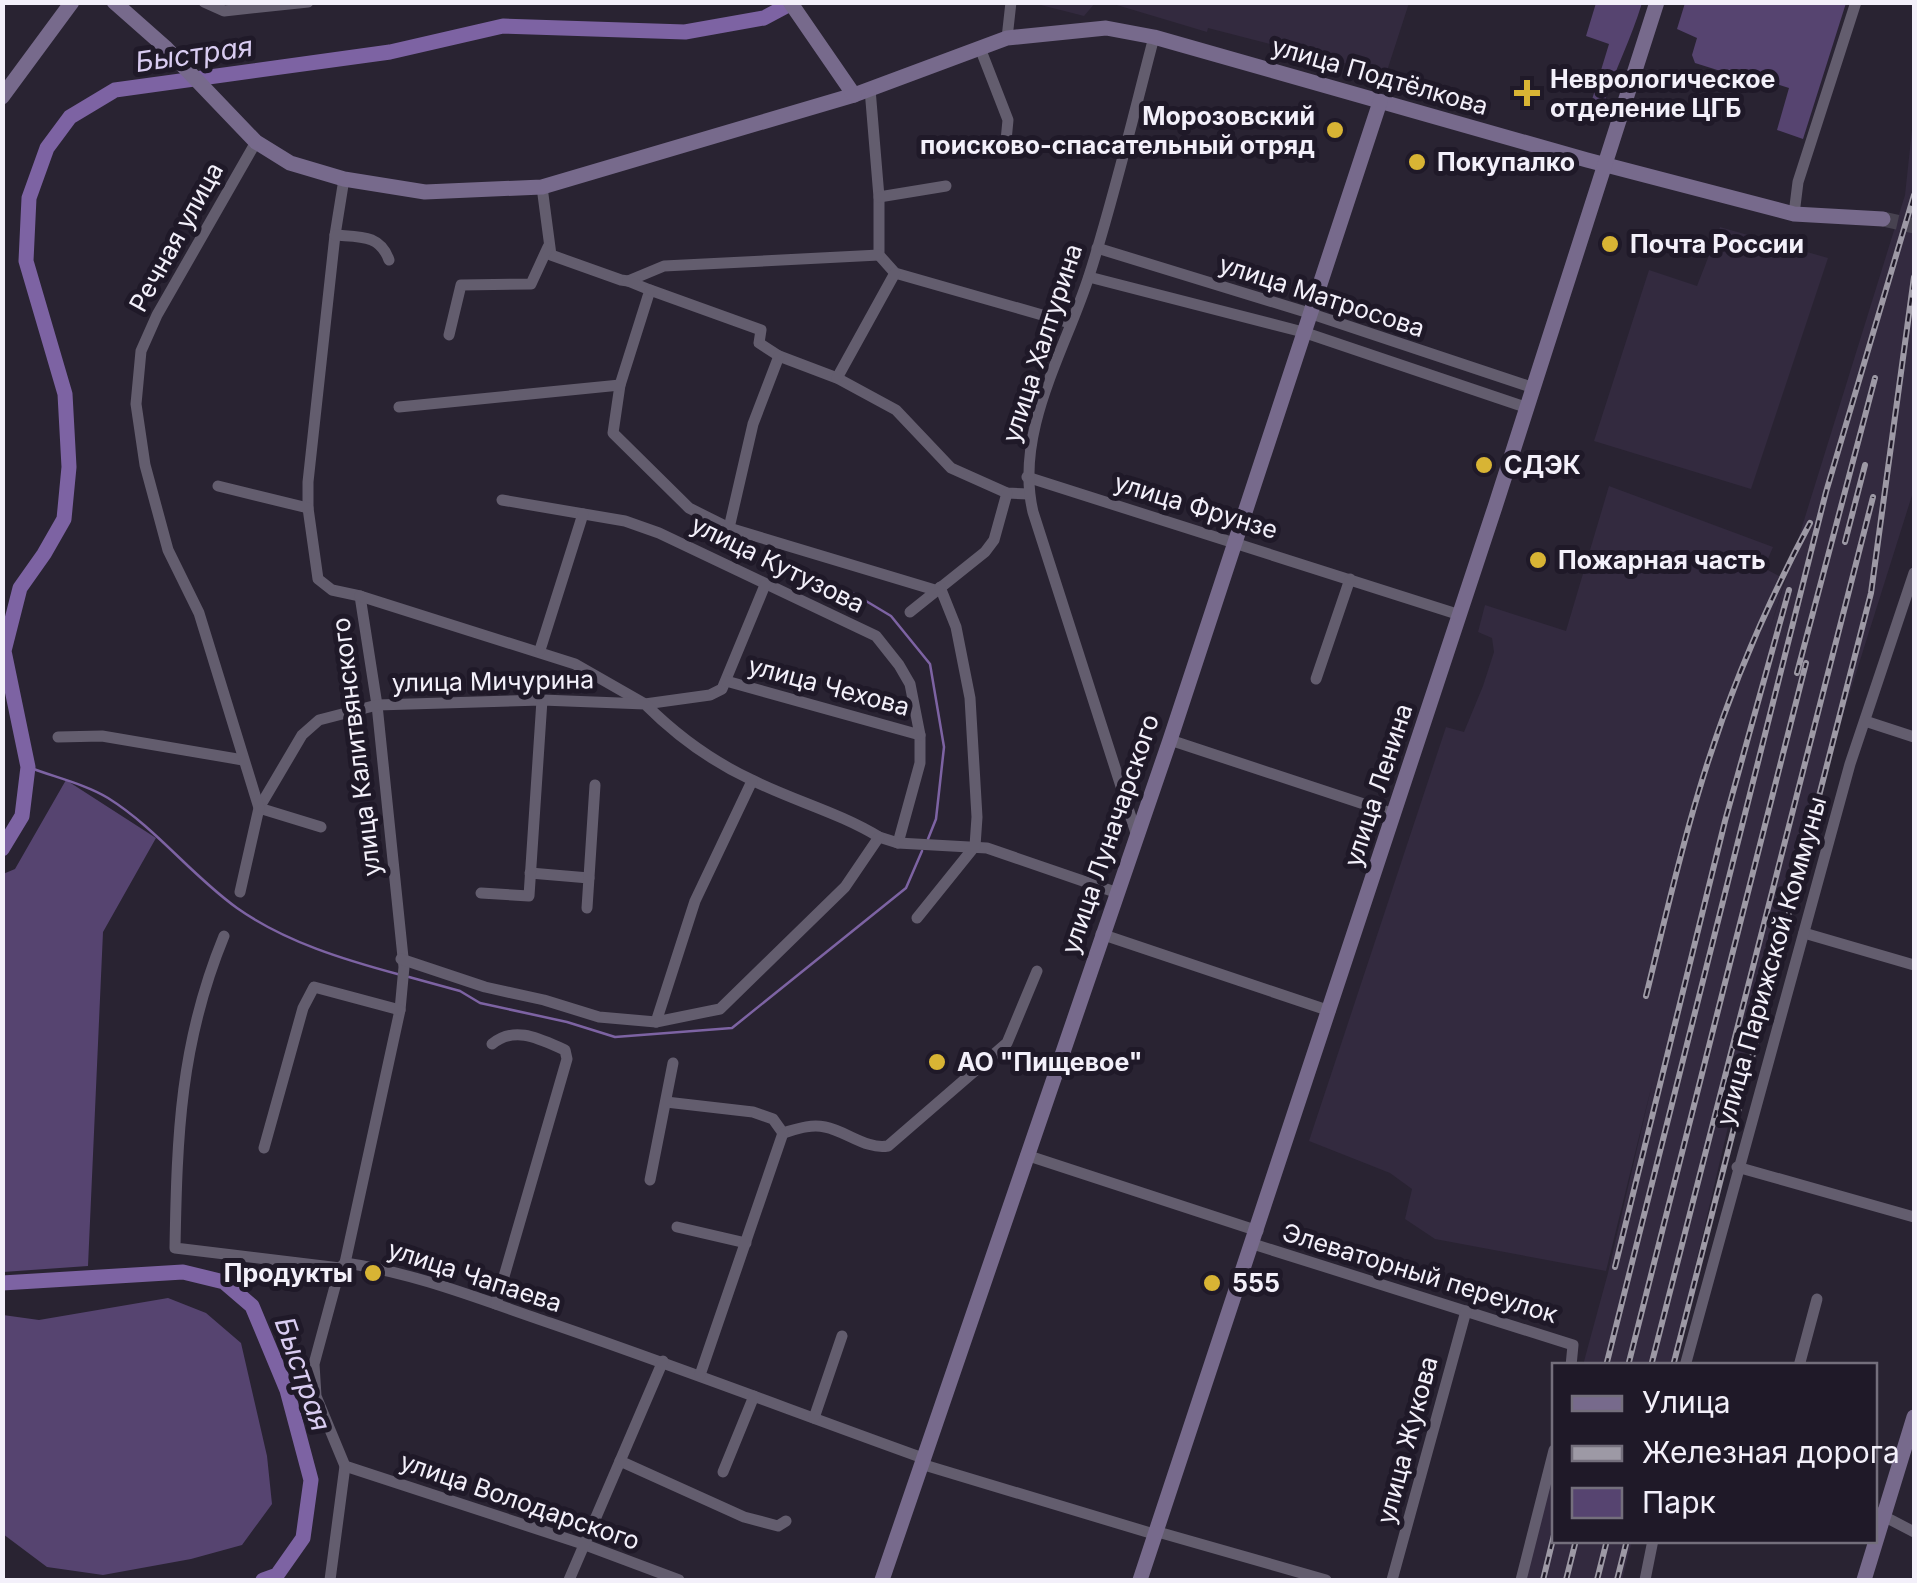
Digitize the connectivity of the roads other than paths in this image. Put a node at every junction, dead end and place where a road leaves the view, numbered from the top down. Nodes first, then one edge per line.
1 (72, 2) edge
2 (114, 2) edge
3 (204, 2) edge
4 (308, 2) edge
5 (790, 2) edge
6 (1011, 2) edge
7 (1657, 2) edge
8 (1856, 2) edge
9 (1006, 38) junction
10 (1154, 38) junction
11 (980, 48) junction
12 (862, 92) junction
13 (2, 98) edge
14 (1380, 102) junction
15 (256, 142) junction
16 (1006, 150) dead end
17 (1604, 165) junction
18 (344, 178) junction
19 (946, 186) dead end
20 (542, 188) junction
21 (879, 197) junction
22 (1794, 214) junction
23 (1883, 218) tunnel mouth
24 (334, 234) junction
25 (550, 243) junction
26 (1096, 248) junction
27 (879, 255) junction
28 (389, 260) dead end
29 (895, 273) junction
30 (1089, 278) junction
31 (628, 281) junction
32 (650, 290) junction
33 (1309, 313) junction
34 (1070, 323) junction
35 (1303, 332) junction
36 (449, 334) dead end
37 (779, 356) junction
38 (837, 378) junction
39 (620, 384) junction
40 (1534, 388) junction
41 (399, 407) dead end
42 (1528, 408) junction
43 (1028, 477) junction
44 (218, 486) dead end
45 (1007, 493) junction
46 (1029, 494) junction
47 (502, 500) dead end
48 (308, 508) junction
49 (583, 514) junction
50 (729, 528) junction
51 (1233, 541) junction
52 (1914, 572) edge
53 (1350, 579) junction
54 (765, 585) junction
55 (938, 589) junction
56 (360, 596) junction
57 (910, 612) dead end
58 (1460, 615) junction
59 (540, 650) junction
60 (1316, 679) dead end
61 (726, 681) junction
62 (542, 700) junction
63 (645, 704) junction
64 (376, 705) junction
65 (1865, 721) junction
66 (920, 734) junction
67 (58, 737) dead end
68 (1914, 737) edge
69 (1170, 740) junction
70 (243, 760) junction
71 (752, 780) junction
72 (595, 785) dead end
73 (259, 808) junction
74 (1394, 814) junction
75 (322, 827) dead end
76 (1136, 832) junction
77 (879, 836) junction
78 (898, 843) junction
79 (975, 846) junction
80 (530, 872) junction
81 (589, 878) junction
82 (240, 892) dead end
83 (1115, 892) junction
84 (481, 894) dead end
85 (587, 908) dead end
86 (917, 918) dead end
87 (1804, 933) junction
88 (1101, 934) junction
89 (224, 936) dead end
90 (402, 963) junction
91 (1914, 965) edge
92 (1037, 970) dead end
93 (400, 1007) junction
94 (1330, 1011) junction
95 (656, 1022) junction
96 (492, 1044) dead end
97 (673, 1063) dead end
98 (666, 1102) junction
99 (783, 1133) junction
100 (264, 1148) dead end
101 (1026, 1155) junction
102 (1737, 1167) junction
103 (650, 1180) dead end
104 (1914, 1217) edge
105 (677, 1227) dead end
106 (1256, 1238) junction
107 (746, 1243) junction
108 (342, 1266) junction
109 (1818, 1299) dead end
110 (496, 1304) junction
111 (1466, 1311) junction
112 (842, 1336) dead end
113 (663, 1362) junction
114 (1571, 1363) edge
115 (1686, 1363) edge
116 (1800, 1363) edge
117 (700, 1374) junction
118 (754, 1396) junction
119 (814, 1418) junction
120 (1913, 1426) edge
121 (1552, 1458) edge
122 (620, 1461) junction
123 (922, 1461) junction
124 (345, 1466) junction
125 (723, 1472) dead end
126 (1879, 1513) edge
127 (786, 1521) dead end
128 (1914, 1532) edge
129 (1158, 1533) junction
130 (1652, 1543) edge
131 (1872, 1543) edge
132 (584, 1544) junction
133 (1269, 1564) junction
134 (330, 1580) edge
135 (569, 1580) edge
136 (679, 1580) edge
137 (882, 1580) edge
138 (1140, 1580) edge
139 (1264, 1580) edge
140 (1326, 1580) edge
141 (1392, 1580) edge
142 (1522, 1580) edge
143 (1646, 1580) edge
144 (1864, 1580) edge

1 - 13 main road
2 - 15 main road, улица Подтёлкова
3 - 4 street
5 - 12 main road
6 - 9 street
7 - 17 main road, улица Ленина
8 - 22 street
9 - 10 main road, улица Подтёлкова
9 - 11 main road, улица Подтёлкова
10 - 14 main road, улица Подтёлкова
10 - 26 street, улица Халтурина
11 - 12 main road, улица Подтёлкова
11 - 16 street
12 - 20 main road, улица Подтёлкова
12 - 21 street
14 - 17 main road, улица Подтёлкова
14 - 33 main road, улица Луначарского
15 - 18 main road, улица Подтёлкова
15 - 70 street, Речная улица
17 - 22 main road, улица Подтёлкова
17 - 40 main road, улица Ленина
18 - 20 main road, улица Подтёлкова
18 - 24 street, улица Калитвянского
19 - 21 street
20 - 25 street
21 - 27 street
22 - 23 main road, улица Подтёлкова
24 - 28 street
24 - 48 street, улица Калитвянского
25 - 31 street
25 - 36 street
26 - 30 street, улица Халтурина
26 - 33 street, улица Матросова
27 - 29 street
27 - 31 street
29 - 34 street
29 - 38 street
30 - 34 street, улица Халтурина
30 - 35 street, улица Матросова
31 - 32 street
32 - 37 street
32 - 39 street, улица Кутузова
33 - 35 main road, улица Луначарского
33 - 40 street, улица Матросова
34 - 43 street, улица Халтурина
35 - 42 street, улица Матросова
35 - 51 main road, улица Луначарского
37 - 38 street
37 - 50 street
38 - 45 street
39 - 41 street
39 - 50 street, улица Кутузова
40 - 42 main road, улица Ленина
42 - 58 main road, улица Ленина
43 - 46 street, улица Халтурина
43 - 51 street, улица Фрунзе
44 - 48 street
45 - 46 street
45 - 55 street
46 - 76 street, улица Халтурина
47 - 49 street, улица Кутузова
48 - 56 street, улица Калитвянского
49 - 54 street, улица Кутузова
49 - 59 street
50 - 55 street, улица Кутузова
51 - 53 street, улица Фрунзе
51 - 69 main road, улица Луначарского
52 - 65 street, улица Парижской Коммуны
53 - 58 street, улица Фрунзе
53 - 60 street
54 - 61 street, улица Чехова
54 - 66 street, улица Кутузова
55 - 57 street
55 - 79 street
56 - 59 street
56 - 64 street, улица Калитвянского
58 - 74 main road, улица Ленина
59 - 63 street
61 - 63 street, улица Чехова
61 - 66 street, улица Чехова
62 - 63 street, улица Мичурина
62 - 64 street, улица Мичурина
62 - 80 street
63 - 71 street
64 - 73 street, улица Мичурина
64 - 90 street, улица Калитвянского
65 - 68 street
65 - 87 street, улица Парижской Коммуны
66 - 78 street, улица Кутузова
67 - 70 street
69 - 74 street
69 - 76 main road, улица Луначарского
70 - 73 street, Речная улица
71 - 77 street
71 - 95 street
72 - 81 street
73 - 75 street
73 - 82 street
74 - 94 main road, улица Ленина
76 - 83 main road, улица Луначарского
77 - 78 street
77 - 95 street
78 - 79 street
79 - 83 street
79 - 86 street
80 - 81 street
80 - 84 street
81 - 85 street
83 - 88 main road, улица Луначарского
87 - 91 street
87 - 102 street, улица Парижской Коммуны
88 - 94 street
88 - 101 main road, улица Луначарского
89 - 108 street, улица Чапаева
90 - 93 street, улица Калитвянского
90 - 95 street
92 - 99 street
93 - 100 street
93 - 108 street, улица Калитвянского
94 - 106 main road, улица Ленина
96 - 110 street
97 - 98 street
98 - 99 street
98 - 103 street
99 - 107 street
101 - 106 street, Элеваторный переулок
101 - 123 main road, улица Луначарского
102 - 104 street
102 - 115 street, улица Парижской Коммуны
105 - 107 street
106 - 111 street, Элеваторный переулок
106 - 129 main road, улица Ленина
107 - 117 street
108 - 110 street, улица Чапаева
108 - 124 street, улица Калитвянского
109 - 116 street
110 - 113 street, улица Чапаева
111 - 114 street, Элеваторный переулок
111 - 141 street, улица Жукова
112 - 119 street
113 - 117 street, улица Чапаева
113 - 122 street
117 - 118 street, улица Чапаева
118 - 119 street, улица Чапаева
118 - 125 street
119 - 123 street, улица Чапаева
120 - 126 main road
121 - 142 street
122 - 127 street
122 - 132 street
123 - 129 street, улица Чапаева
123 - 137 main road, улица Луначарского
124 - 132 street, улица Володарского
124 - 134 street, улица Калитвянского
126 - 128 street
129 - 133 street, улица Чапаева
129 - 138 main road, улица Ленина
130 - 143 street
131 - 144 main road
132 - 135 street
132 - 136 street, улица Володарского
133 - 139 street
133 - 140 street, улица Чапаева

